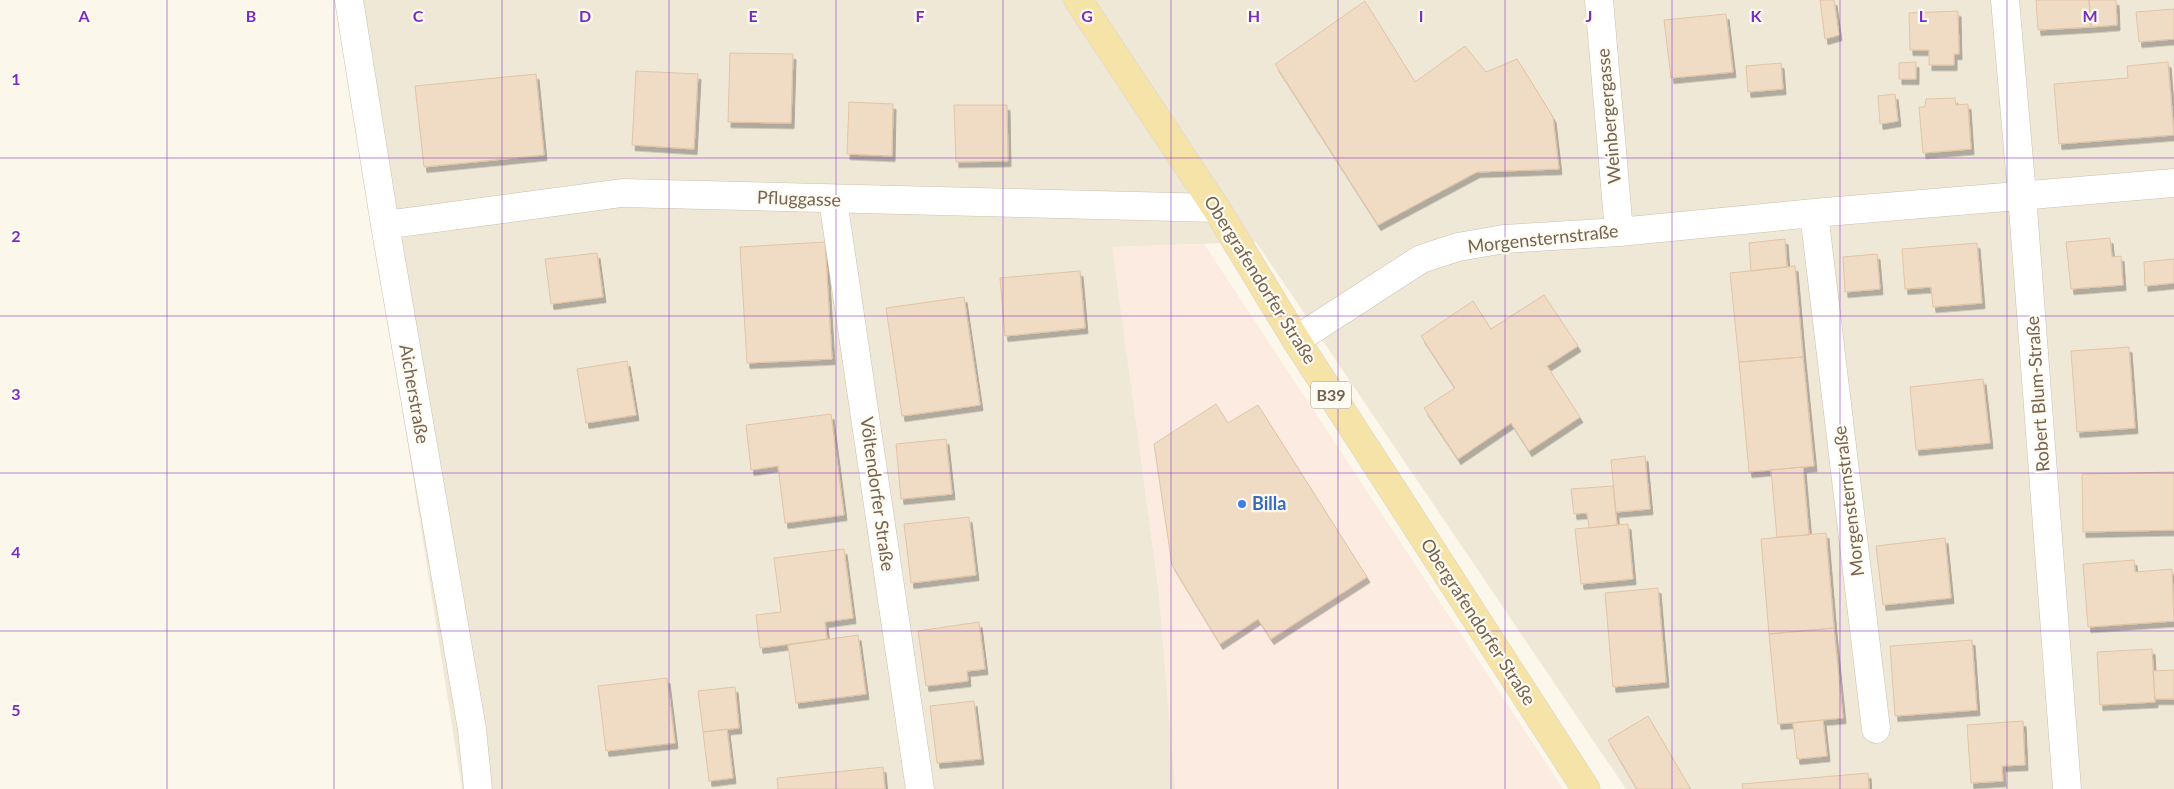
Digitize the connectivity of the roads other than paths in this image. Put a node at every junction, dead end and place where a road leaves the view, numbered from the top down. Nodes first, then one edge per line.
1 (349, 0) edge
2 (1078, 0) edge
3 (1599, 0) edge
4 (2005, 0) edge
5 (2174, 183) edge
6 (2022, 195) junction
7 (833, 200) junction
8 (1216, 208) junction
9 (1814, 213) junction
10 (385, 224) junction
11 (1619, 232) junction
12 (1296, 340) junction
13 (1876, 729) dead end
14 (478, 789) edge
15 (920, 789) edge
16 (1586, 789) edge
17 (2067, 789) edge

1 - 10 street, Aicherstraße
2 - 8 main road, Obergrafendorfer Straße / B39
3 - 11 street, Weinbergergasse
4 - 6 street, Robert Blum-Straße
5 - 6 street, Morgensternstraße
6 - 9 street, Morgensternstraße
6 - 17 street, Robert Blum-Straße
7 - 8 street, Pfluggasse
7 - 10 street, Pfluggasse
7 - 15 street, Völtendorfer Straße
8 - 12 main road, Obergrafendorfer Straße / B39
9 - 11 street, Morgensternstraße
9 - 13 street, Morgensternstraße
10 - 14 street, Aicherstraße
11 - 12 street, Morgensternstraße
12 - 16 main road, Obergrafendorfer Straße / B39

